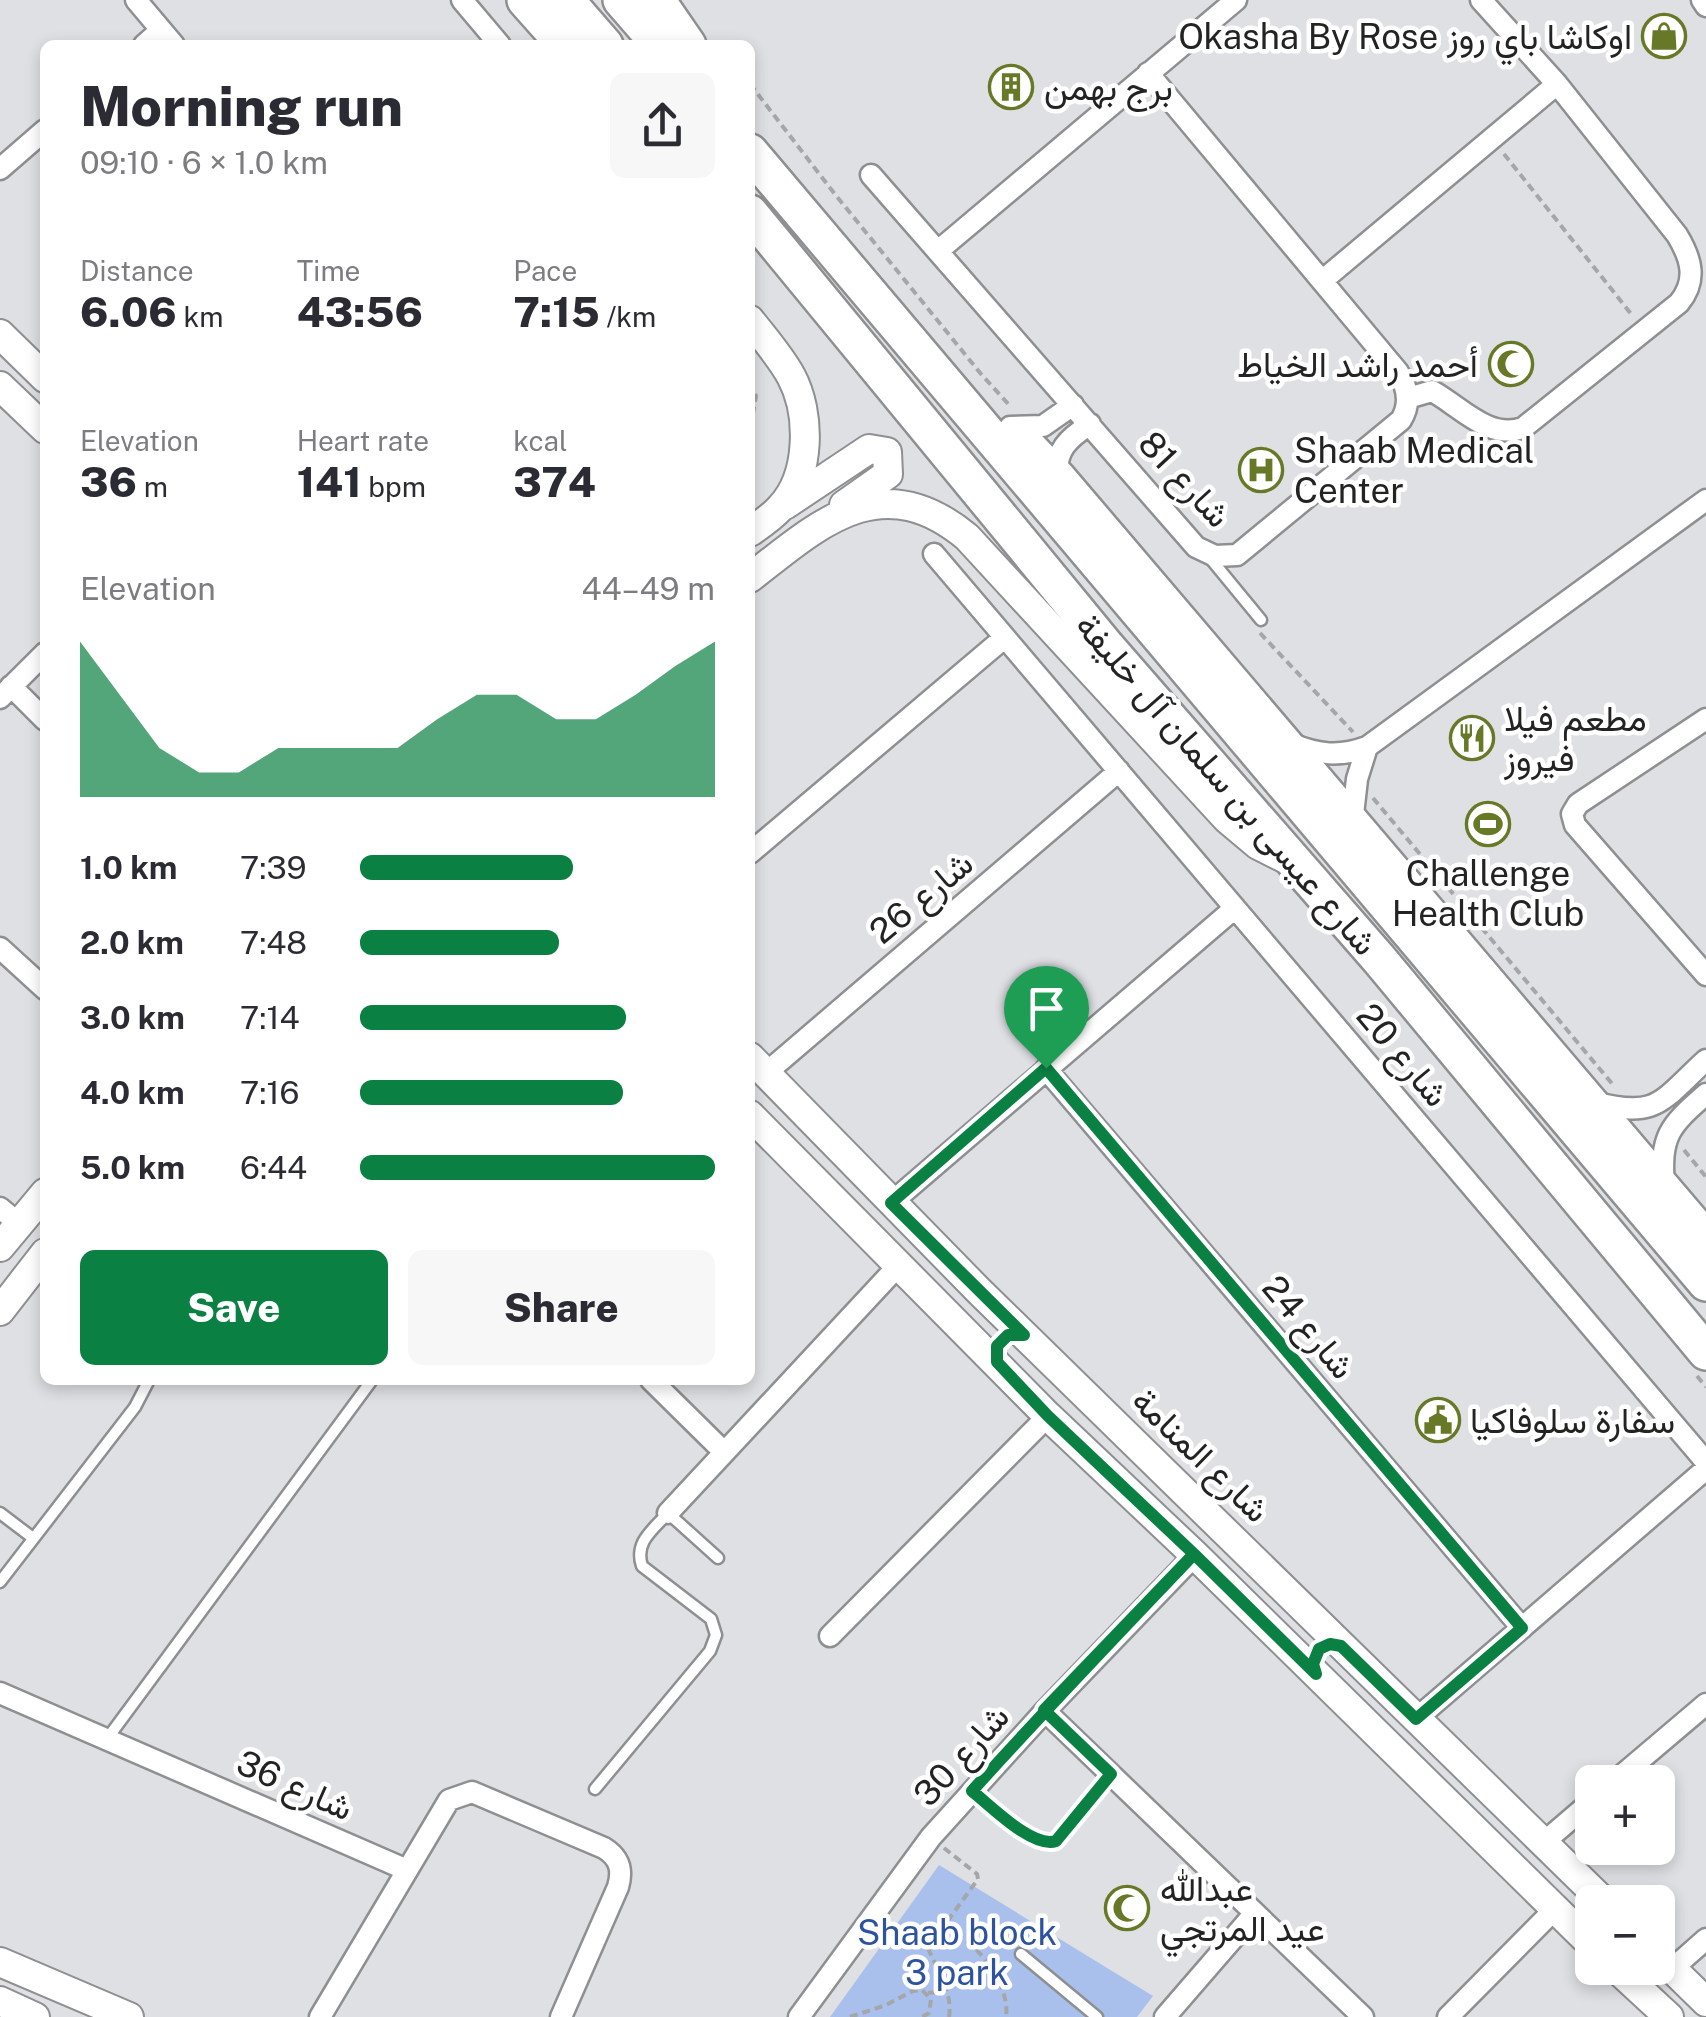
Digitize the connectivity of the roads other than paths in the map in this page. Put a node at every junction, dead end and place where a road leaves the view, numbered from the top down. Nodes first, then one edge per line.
1 (136, 0) edge
2 (462, 0) edge
3 (522, 0) edge
4 (566, 0) edge
5 (621, 0) edge
6 (657, 0) edge
7 (1236, 0) edge
8 (1481, 0) edge
9 (168, 38) edge
10 (496, 40) edge
11 (541, 40) edge
12 (560, 40) edge
13 (601, 40) edge
14 (656, 40) edge
15 (685, 40) edge
16 (1148, 74) junction
17 (1557, 84) junction
18 (40, 134) edge
19 (755, 158) edge
20 (0, 168) edge
21 (871, 174) dead end
22 (755, 219) edge
23 (827, 244) junction
24 (938, 251) junction
25 (1323, 280) junction
26 (755, 326) edge
27 (0, 334) edge
28 (38, 372) edge
29 (0, 387) edge
30 (1408, 398) junction
31 (1073, 404) junction
32 (40, 417) edge
33 (1090, 424) junction
34 (1021, 428) junction
35 (1058, 478) junction
36 (1706, 500) edge
37 (782, 506) junction
38 (832, 516) junction
39 (755, 528) edge
40 (934, 554) dead end
41 (1206, 554) junction
42 (755, 574) edge
43 (1262, 620) road end
44 (1004, 638) junction
45 (40, 658) edge
46 (6, 692) edge
47 (40, 716) edge
48 (1706, 719) edge
49 (1281, 740) junction
50 (1367, 747) junction
51 (1119, 771) junction
52 (1352, 824) junction
53 (755, 850) edge
54 (1295, 862) junction
55 (1235, 908) junction
56 (0, 948) edge
57 (1706, 975) edge
58 (40, 984) edge
59 (1706, 1060) edge
60 (758, 1065) edge
61 (1046, 1068) junction
62 (1706, 1094) edge
63 (1593, 1102) junction
64 (755, 1120) edge
65 (1664, 1190) junction
66 (40, 1196) edge
67 (891, 1203) junction
68 (9, 1216) edge
69 (1706, 1239) edge
70 (0, 1247) edge
71 (898, 1266) junction
72 (40, 1268) edge
73 (1706, 1283) edge
74 (979, 1291) junction
75 (0, 1311) edge
76 (947, 1315) junction
77 (1024, 1335) junction
78 (1706, 1352) edge
79 (997, 1362) junction
80 (147, 1385) edge
81 (368, 1385) edge
82 (656, 1385) edge
83 (1048, 1416) junction
84 (724, 1452) junction
85 (1706, 1466) edge
86 (0, 1514) edge
87 (668, 1514) junction
88 (34, 1538) junction
89 (1194, 1554) junction
90 (718, 1558) dead end
91 (0, 1581) edge
92 (1302, 1607) junction
93 (1522, 1628) junction
94 (1276, 1635) junction
95 (830, 1636) dead end
96 (1346, 1650) junction
97 (1316, 1674) junction
98 (0, 1693) edge
99 (1706, 1704) edge
100 (1044, 1710) junction
101 (1416, 1719) junction
102 (107, 1739) junction
103 (1634, 1765) edge
104 (1111, 1774) junction
105 (595, 1789) dead end
106 (972, 1791) junction
107 (1575, 1816) edge
108 (1543, 1843) junction
109 (407, 1870) junction
110 (1586, 1885) edge
111 (1555, 1909) junction
112 (1255, 1913) junction
113 (1575, 1928) edge
114 (1706, 1940) edge
115 (1021, 1954) dead end
116 (1675, 1956) edge
117 (6, 1972) edge
118 (1675, 1972) edge
119 (1634, 1985) edge
120 (0, 2002) edge
121 (1706, 2002) edge
122 (35, 2017) edge
123 (129, 2017) edge
124 (320, 2017) edge
125 (562, 2017) edge
126 (800, 2017) edge
127 (1097, 2017) edge
128 (1165, 2017) edge
129 (1363, 2017) edge
130 (1448, 2017) edge
131 (1669, 2017) edge

1 - 9 street
2 - 10 street
3 - 11 street
3 - 12 highway
4 - 13 highway
5 - 14 highway
6 - 15 highway
7 - 16 street
8 - 17 street
16 - 24 street
16 - 25 street
17 - 25 street
17 - 30 street
18 - 20 street
19 - 23 highway, شارع عيسى بن سلمان آل خليفة
21 - 24 street, شارع 81
22 - 54 highway, شارع عيسى بن سلمان آل خليفة
23 - 34 highway
23 - 73 highway, شارع عيسى بن سلمان آل خليفة
24 - 31 street, شارع 81
25 - 30 street
26 - 37 street
27 - 28 street
28 - 29 street
29 - 32 street
30 - 41 street, شارع 81
31 - 33 street, شارع 81
31 - 34 street
33 - 35 street
33 - 41 street, شارع 81
34 - 35 highway
35 - 49 highway
36 - 50 street
37 - 38 street
37 - 39 street
38 - 42 street
38 - 54 street
40 - 44 street, شارع 20
41 - 43 lane
44 - 51 street, شارع 20
44 - 53 street
45 - 46 street
46 - 47 street
48 - 57 street
49 - 50 street
49 - 52 highway
50 - 52 street
51 - 55 street, شارع 20
51 - 60 street, شارع 26
52 - 63 highway
54 - 78 highway, شارع عيسى بن سلمان آل خليفة
55 - 61 street
55 - 85 street, شارع 20
56 - 58 street
59 - 63 street
60 - 67 street, شارع المنامة
61 - 67 street
61 - 93 street, شارع 24
62 - 65 street
63 - 65 highway
64 - 71 street
65 - 69 highway
66 - 68 street
67 - 74 street, شارع المنامة
68 - 70 street
71 - 76 street
71 - 84 street
72 - 75 street
74 - 76 street
74 - 77 street, شارع المنامة
76 - 79 street
77 - 79 street
77 - 92 street, شارع المنامة
79 - 83 street
80 - 88 lane
81 - 102 lane
82 - 84 street
83 - 89 street
83 - 95 street
84 - 87 street
85 - 93 street
86 - 88 lane
87 - 90 lane
87 - 105 lane
88 - 91 lane
89 - 94 street
89 - 100 street, شارع 30
92 - 94 street
92 - 96 street, شارع المنامة
93 - 101 street
94 - 97 street
96 - 97 street
96 - 101 street, شارع المنامة
97 - 111 street
98 - 102 street, شارع 36
99 - 103 street
100 - 104 street
100 - 106 street, شارع 30
101 - 108 street, شارع المنامة
102 - 109 street, شارع 36
104 - 106 lane
104 - 112 street
106 - 126 street, شارع 30
107 - 108 street
108 - 110 street, شارع المنامة
109 - 124 street
109 - 125 street
111 - 113 street
111 - 130 street
112 - 128 street
112 - 129 street
114 - 116 street
115 - 127 lane
117 - 123 street
118 - 121 street
119 - 131 street
120 - 122 street

